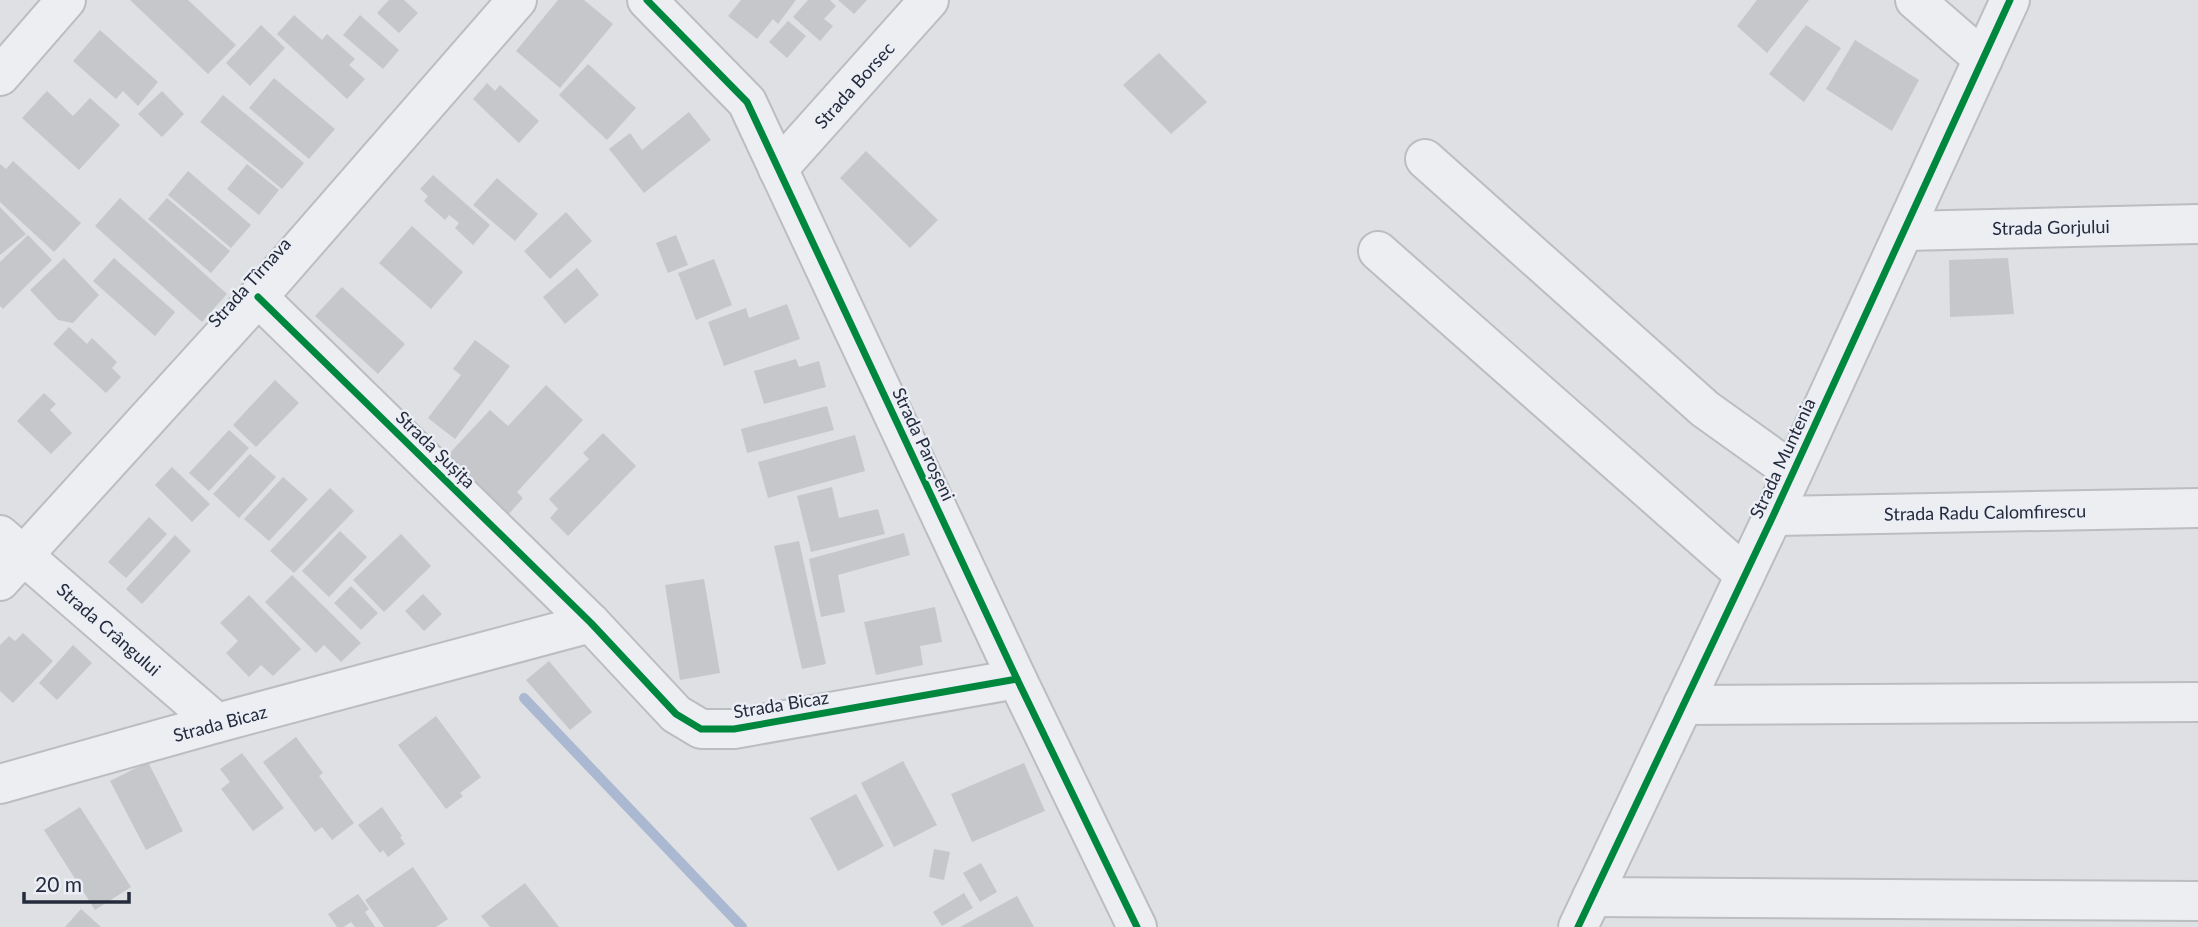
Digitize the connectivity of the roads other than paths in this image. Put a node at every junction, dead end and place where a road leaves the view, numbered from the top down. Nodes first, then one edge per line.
1 (66, 0) edge
2 (517, 0) edge
3 (647, 0) edge
4 (929, 0) edge
5 (1915, 0) edge
6 (2010, 0) edge
7 (1983, 59) junction
8 (0, 76) edge
9 (1425, 159) dead end
10 (778, 169) junction
11 (2198, 224) edge
12 (1905, 231) junction
13 (1378, 251) dead end
14 (258, 297) junction
15 (1793, 472) junction
16 (2198, 508) edge
17 (1773, 516) junction
18 (8, 557) edge
19 (1745, 575) junction
20 (591, 623) junction
21 (1017, 679) junction
22 (2198, 702) edge
23 (1683, 705) junction
24 (217, 723) junction
25 (0, 784) edge
26 (2198, 901) edge
27 (1585, 912) edge
28 (1137, 927) edge

1 - 8 street
2 - 14 street, Strada Tîrnava
3 - 10 street, Strada Paroșeni
4 - 10 street, Strada Borsec
5 - 7 street
6 - 7 street, Strada Muntenia
7 - 12 street, Strada Muntenia
9 - 15 street
10 - 21 street, Strada Paroșeni
11 - 12 street, Strada Gorjului
12 - 15 street, Strada Muntenia
13 - 19 street
14 - 18 street, Strada Tîrnava
14 - 20 street, Strada Șușița
15 - 17 street, Strada Muntenia
16 - 17 street, Strada Radu Calomfirescu
17 - 19 street, Strada Muntenia
18 - 24 street, Strada Crângului
19 - 23 street, Strada Muntenia
20 - 21 street, Strada Bicaz
20 - 24 street, Strada Bicaz
21 - 28 street, Strada Paroșeni
22 - 23 street
23 - 27 street, Strada Muntenia
24 - 25 street, Strada Bicaz
26 - 27 street

